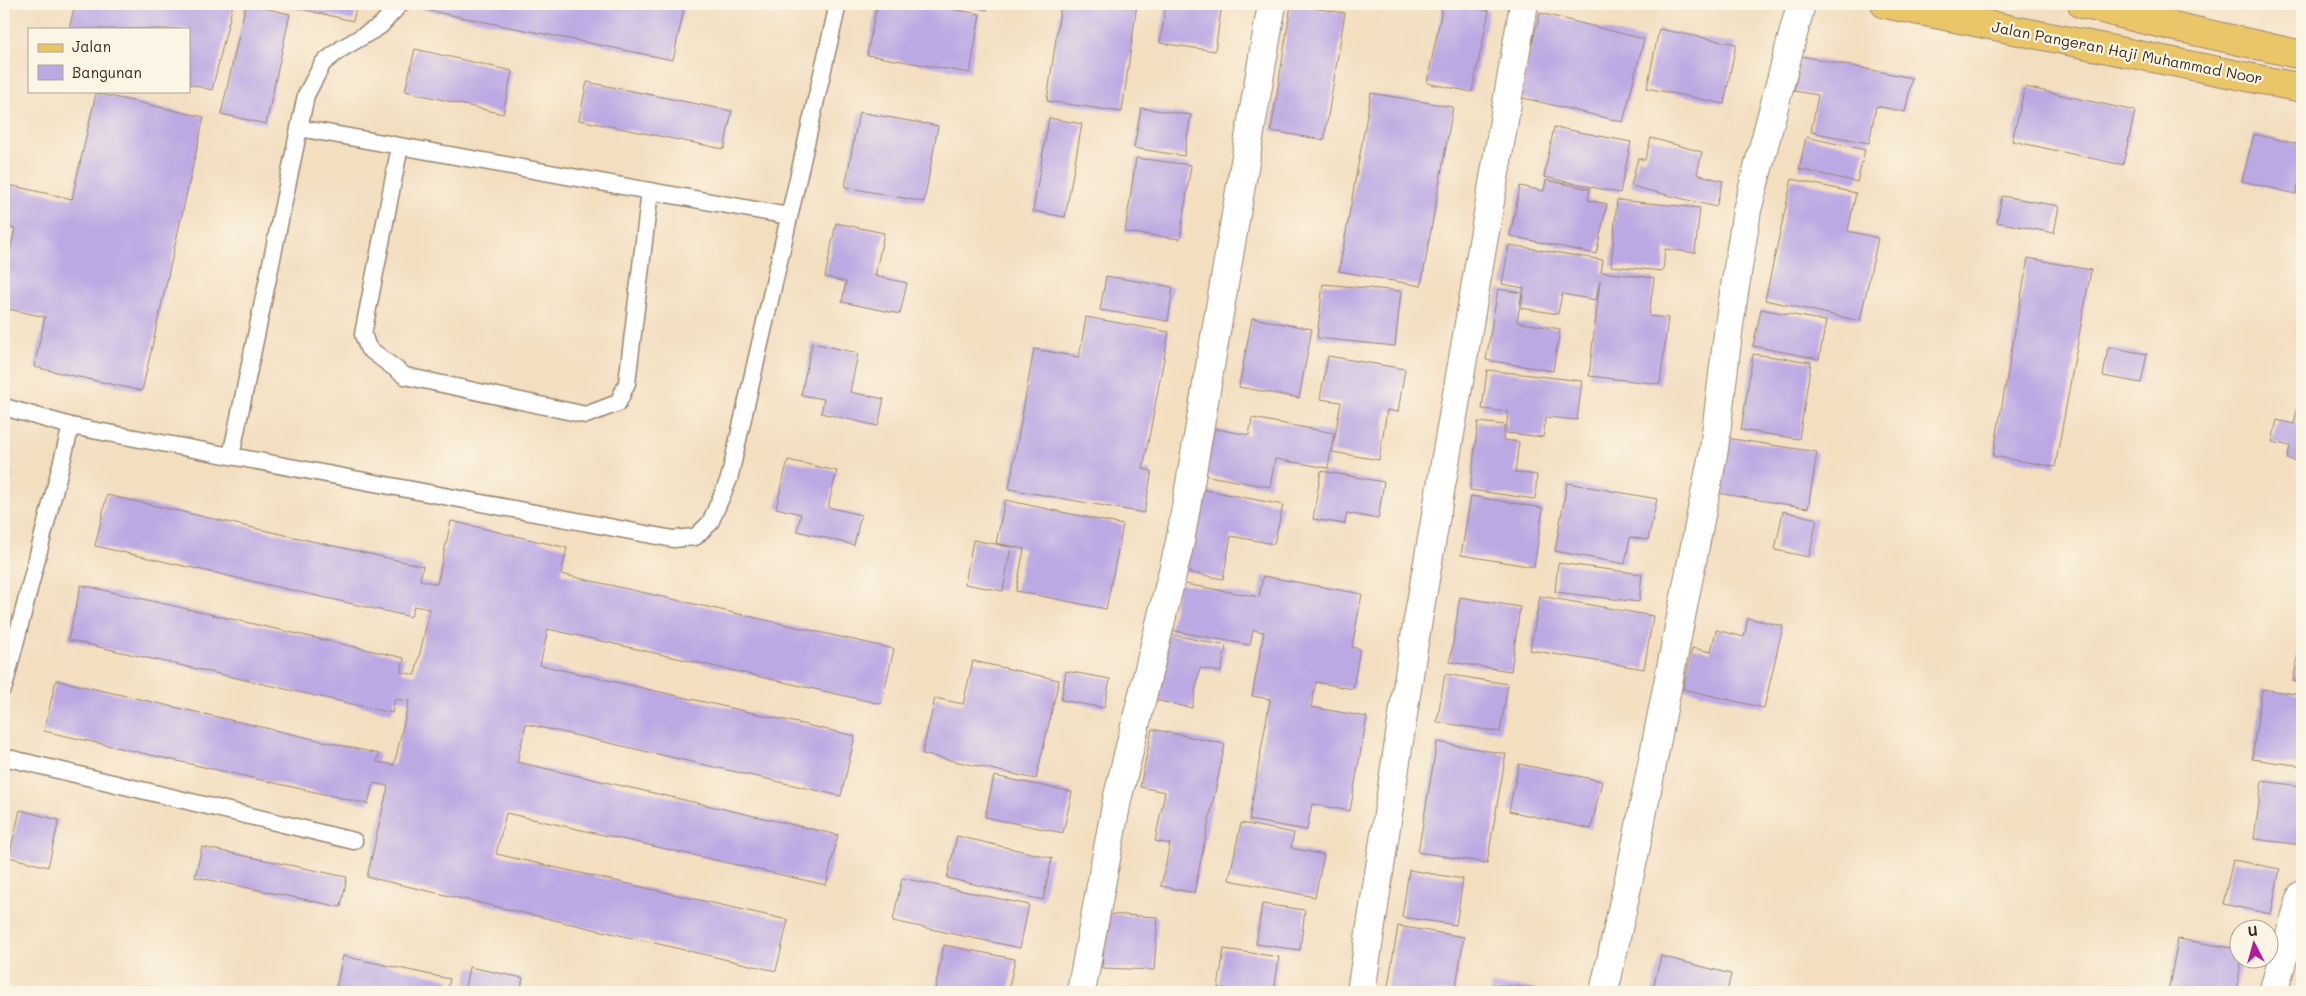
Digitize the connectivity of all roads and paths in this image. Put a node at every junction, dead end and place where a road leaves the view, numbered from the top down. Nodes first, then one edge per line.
1 (400, 4) edge
2 (838, 4) edge
3 (1272, 4) edge
4 (1524, 4) edge
5 (1801, 4) edge
6 (2082, 4) edge
7 (1889, 5) edge
8 (2302, 56) edge
9 (2302, 88) edge
10 (299, 128) junction
11 (400, 146) junction
12 (650, 191) junction
13 (789, 216) junction
14 (4, 407) edge
15 (71, 426) junction
16 (230, 456) junction
17 (4, 682) edge
18 (4, 757) edge
19 (354, 842) dead end
20 (2302, 895) edge
21 (1080, 992) edge
22 (1361, 992) edge
23 (1604, 992) edge
24 (2273, 992) edge

1 - 10 lane
2 - 13 lane
3 - 21 street
4 - 22 street
5 - 23 street
6 - 8 main road
7 - 9 main road, Jalan Pangeran Haji Muhammad Noor
10 - 11 lane
10 - 16 lane
11 - 12 lane
11 - 12 lane
12 - 13 lane
13 - 16 lane
14 - 15 lane
15 - 16 lane
15 - 17 lane
18 - 19 lane
20 - 24 street

